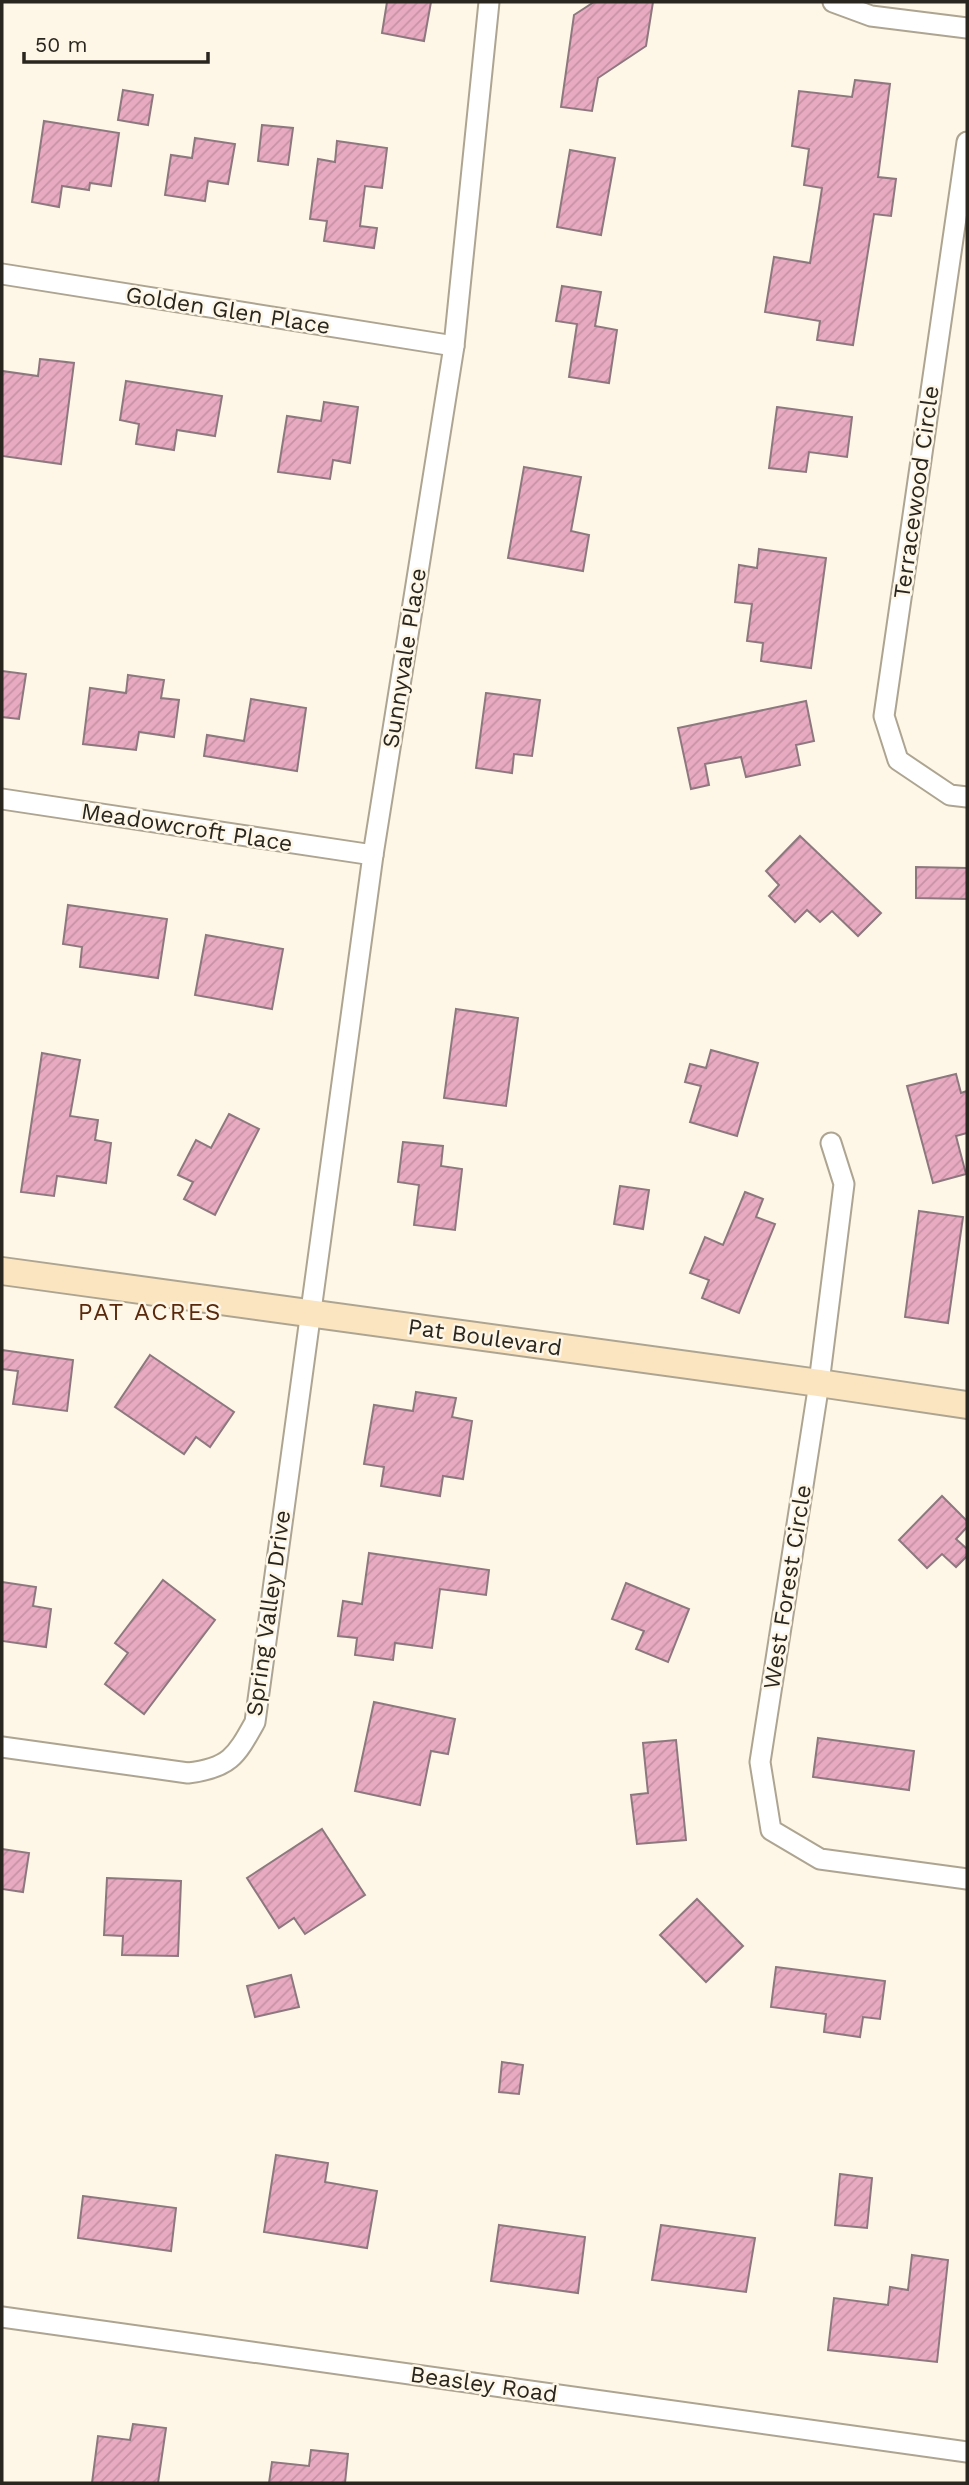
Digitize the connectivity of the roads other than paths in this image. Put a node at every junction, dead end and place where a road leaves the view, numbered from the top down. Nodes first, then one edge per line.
1 (489, 2) edge
2 (833, 2) edge
3 (967, 28) edge
4 (967, 142) edge
5 (2, 274) edge
6 (454, 346) junction
7 (967, 797) edge
8 (2, 799) edge
9 (373, 855) junction
10 (831, 1143) dead end
11 (2, 1271) edge
12 (310, 1313) junction
13 (819, 1382) junction
14 (967, 1405) edge
15 (2, 1747) edge
16 (967, 1879) edge
17 (2, 2317) edge
18 (967, 2452) edge

1 - 6 street, Sunnyvale Place
2 - 3 street
4 - 7 street, Terracewood Circle
5 - 6 street, Golden Glen Place
6 - 9 street, Sunnyvale Place
8 - 9 street, Meadowcroft Place
9 - 12 street, Sunnyvale Place
10 - 13 street, West Forest Circle
11 - 12 street, Pat Boulevard
12 - 13 street, Pat Boulevard
12 - 15 street, Spring Valley Drive
13 - 14 street, Pat Boulevard
13 - 16 street, West Forest Circle
17 - 18 street, Beasley Road

